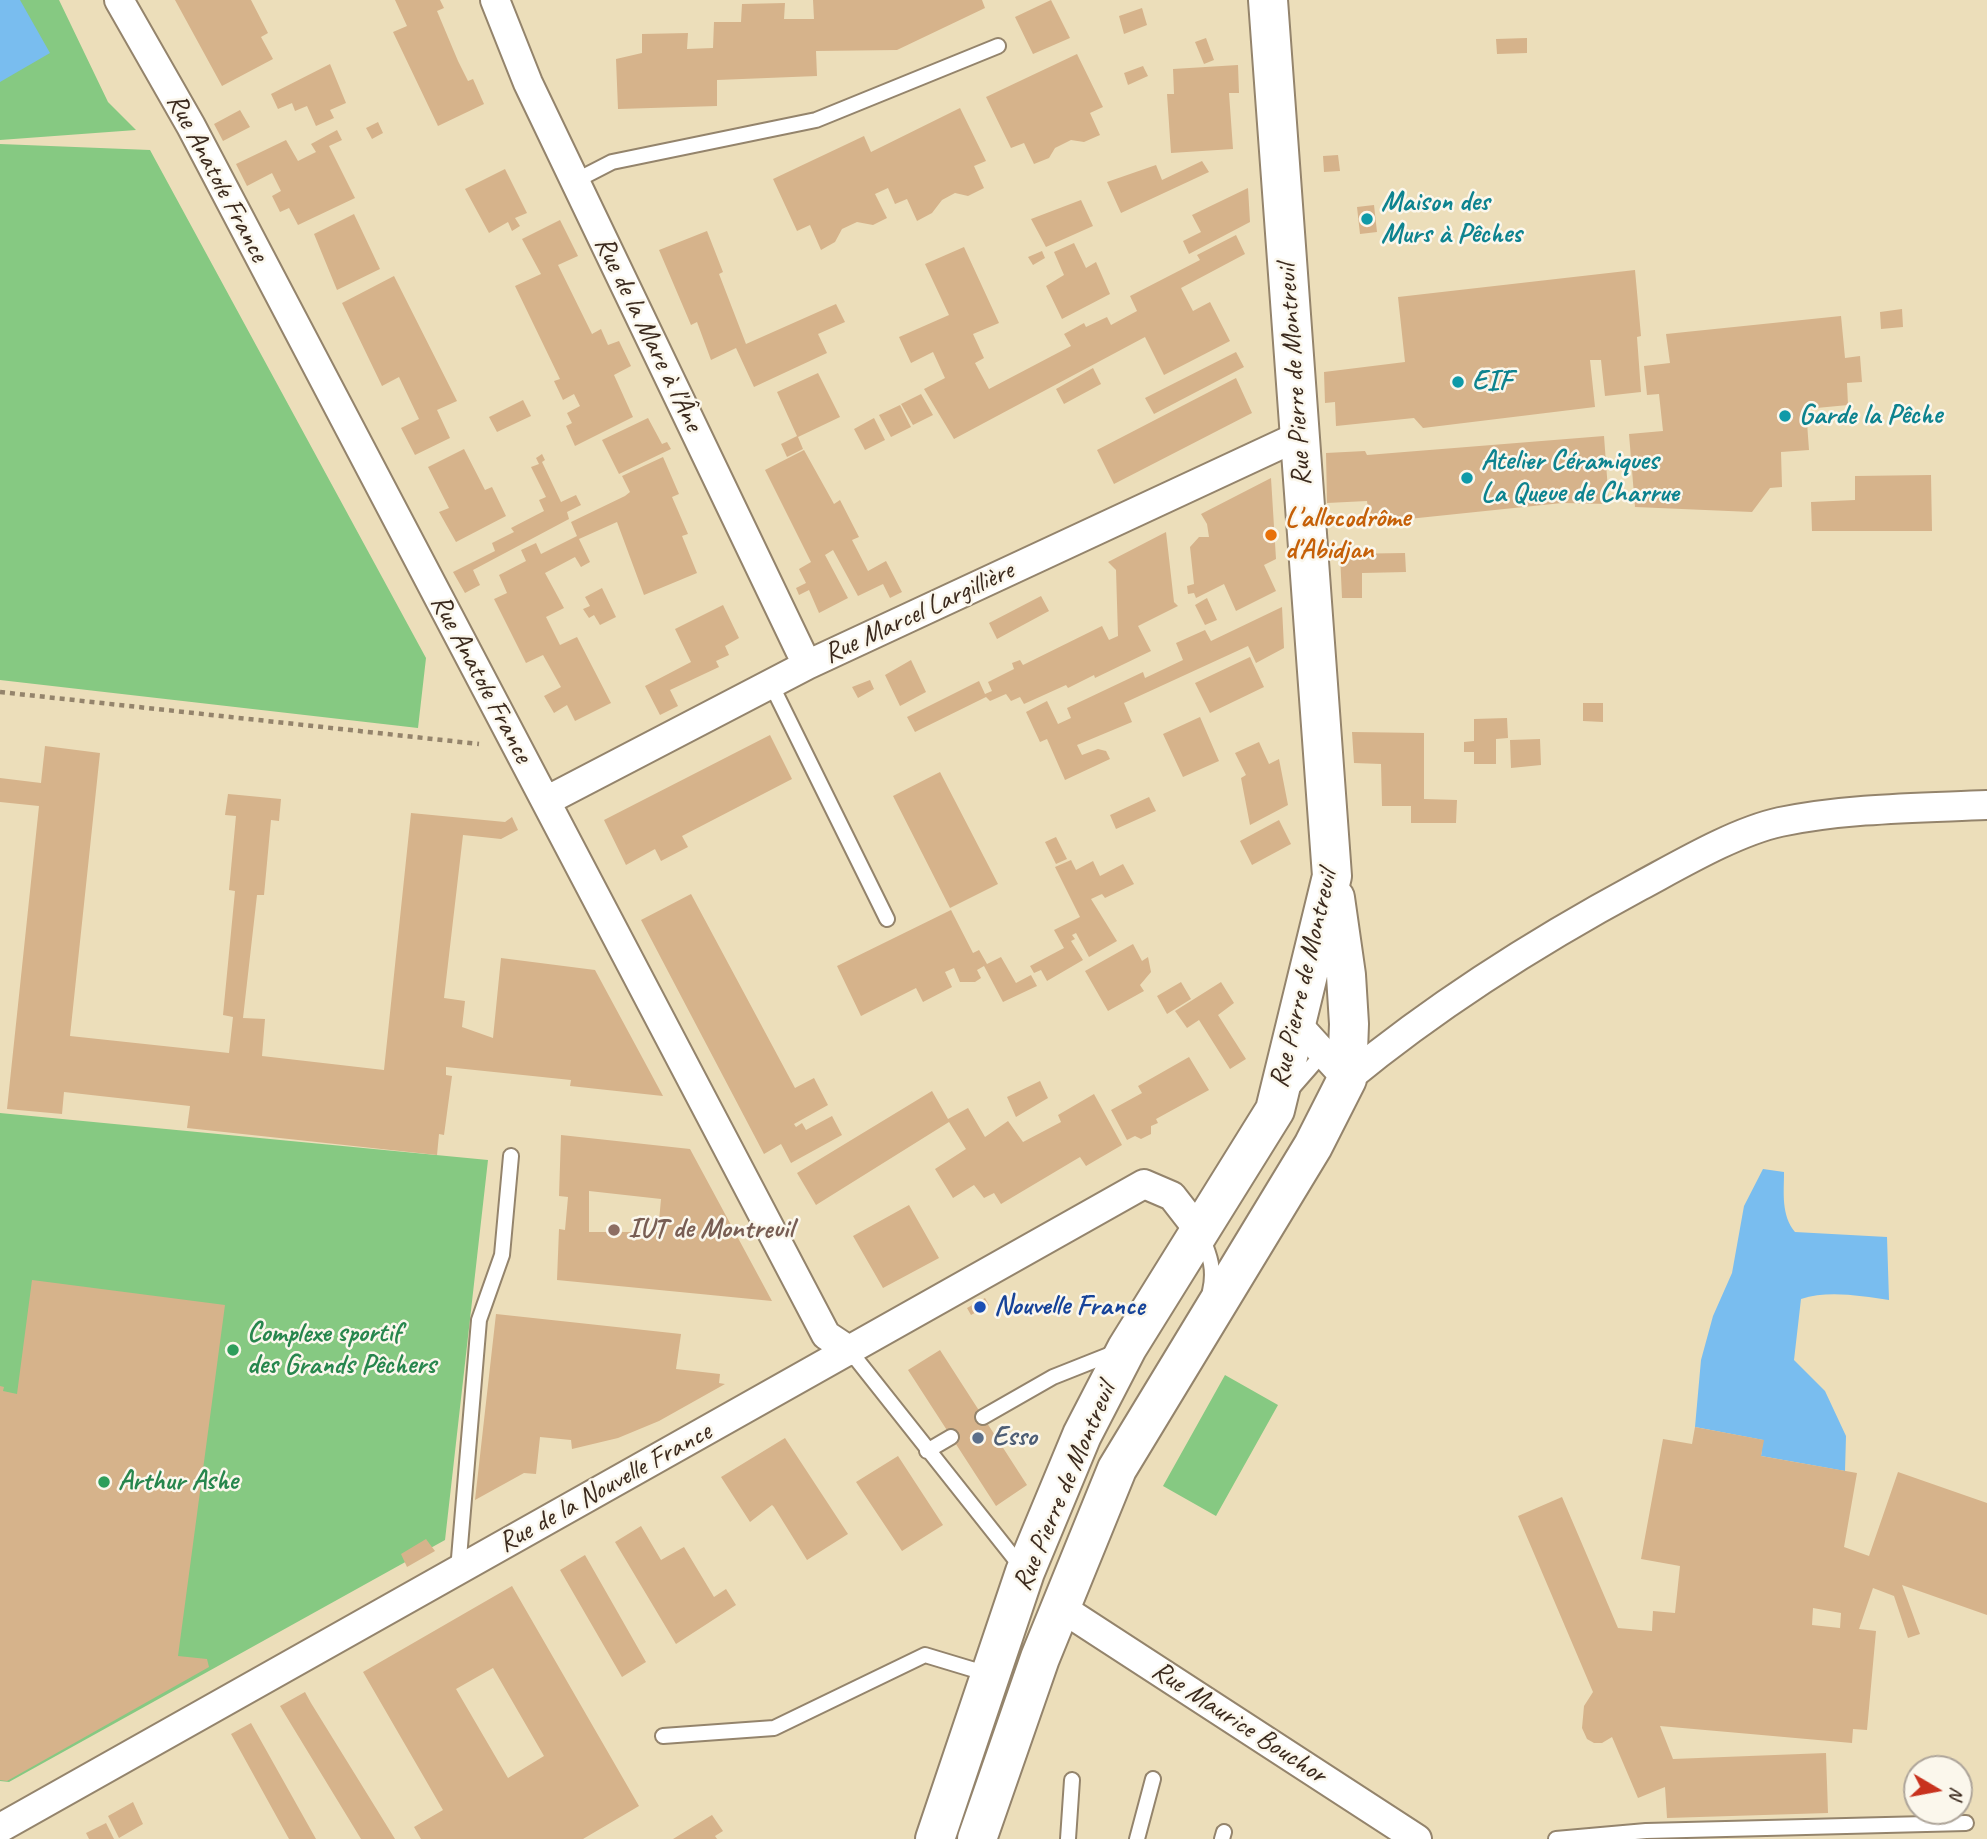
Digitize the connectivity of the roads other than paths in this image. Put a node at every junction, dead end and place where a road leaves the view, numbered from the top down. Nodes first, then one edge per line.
1 (119, 0) edge
2 (495, 0) edge
3 (1268, 0) edge
4 (998, 46) dead end
5 (575, 181) junction
6 (1298, 436) junction
7 (807, 665) junction
8 (771, 684) junction
9 (546, 801) junction
10 (1987, 805) edge
11 (1332, 876) junction
12 (887, 919) dead end
13 (1296, 1023) junction
14 (1335, 1066) junction
15 (1275, 1110) junction
16 (511, 1156) dead end
17 (1200, 1231) junction
18 (1198, 1333) junction
19 (1127, 1348) junction
20 (850, 1351) junction
21 (983, 1417) dead end
22 (951, 1437) dead end
23 (927, 1451) junction
24 (1025, 1572) junction
25 (452, 1574) junction
26 (1060, 1607) junction
27 (990, 1674) junction
28 (663, 1736) dead end
29 (1153, 1779) dead end
30 (1072, 1780) dead end
31 (1903, 1825) edge
32 (0, 1828) edge
33 (935, 1839) edge
34 (978, 1839) edge
35 (1068, 1839) edge
36 (1137, 1839) edge
37 (1417, 1839) edge
38 (1556, 1839) edge

1 - 9 street, Rue Anatole France
2 - 5 street, Rue de la Mare à l'Âne
3 - 6 main road, Rue Pierre de Montreuil
4 - 5 lane
5 - 7 street, Rue de la Mare à l'Âne
6 - 7 street, Rue Marcel Largillière
6 - 11 main road, Rue Pierre de Montreuil
7 - 8 street, Rue Marcel Largillière
8 - 9 street, Rue Marcel Largillière
8 - 12 lane
9 - 20 street, Rue Anatole France
10 - 14 street
11 - 13 main road, Rue Pierre de Montreuil
11 - 14 main road
13 - 14 street
13 - 15 main road, Rue Pierre de Montreuil
14 - 15 lane
14 - 18 main road, Rue Pierre de Montreuil
15 - 17 main road, Rue Pierre de Montreuil
16 - 25 lane
17 - 18 lane
17 - 19 main road, Rue Pierre de Montreuil
17 - 20 street, Rue de la Nouvelle France
18 - 26 main road, Rue Pierre de Montreuil
19 - 21 lane
19 - 24 main road, Rue Pierre de Montreuil
20 - 23 lane
20 - 25 street, Rue de la Nouvelle France
22 - 23 lane
23 - 24 lane
24 - 27 main road, Rue Pierre de Montreuil
25 - 32 street, Rue de la Nouvelle France
26 - 34 main road, Rue Pierre de Montreuil
26 - 37 street, Rue Maurice Bouchor
27 - 28 lane
27 - 33 main road, Rue Pierre de Montreuil
29 - 36 lane
30 - 35 lane
31 - 38 lane

